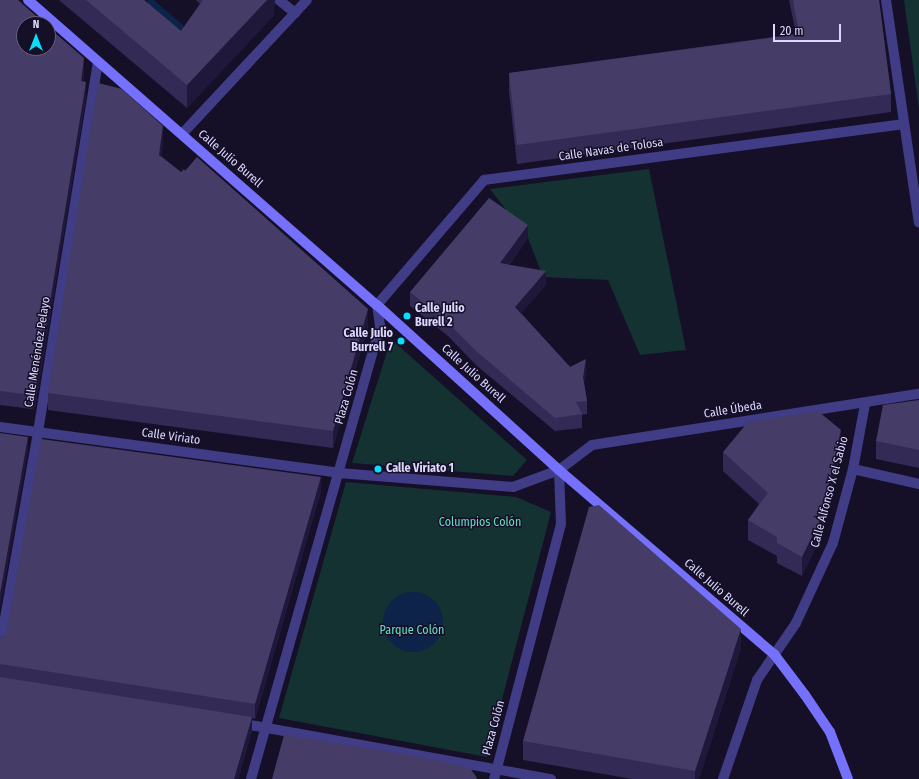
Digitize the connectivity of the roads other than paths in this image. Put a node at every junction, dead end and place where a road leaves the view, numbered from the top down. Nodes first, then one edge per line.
1 (28, 0) edge
2 (279, 0) edge
3 (307, 0) edge
4 (886, 0) edge
5 (295, 13) junction
6 (98, 62) junction
7 (904, 124) junction
8 (182, 134) junction
9 (919, 223) edge
10 (377, 305) junction
11 (919, 394) edge
12 (865, 404) junction
13 (0, 427) edge
14 (38, 432) junction
15 (852, 469) junction
16 (559, 470) junction
17 (339, 473) junction
18 (919, 484) edge
19 (0, 646) edge
20 (774, 654) junction
21 (226, 721) edge
22 (266, 728) junction
23 (495, 774) edge
24 (251, 779) edge
25 (551, 779) edge
26 (723, 779) edge
27 (848, 779) edge

1 - 6 main road, Calle Julio Burell
2 - 5 street
3 - 5 street
4 - 7 street
5 - 8 street
6 - 8 main road, Calle Julio Burell
6 - 14 street, Calle Menéndez Pelayo
7 - 9 street
7 - 10 street, Calle Navas de Tolosa
8 - 10 main road, Calle Julio Burell
10 - 16 main road, Calle Julio Burell
10 - 17 street, Plaza Colón
11 - 12 street, Calle Úbeda
12 - 15 street, Calle Alfonso X el Sabio
12 - 16 street, Calle Úbeda
13 - 14 street, Calle Viriato
14 - 17 street, Calle Viriato
14 - 19 street, Calle Menéndez Pelayo
15 - 18 street
15 - 20 street, Calle Alfonso X el Sabio
16 - 17 street
16 - 20 main road, Calle Julio Burell
16 - 23 street, Plaza Colón
17 - 22 street, Plaza Colón
20 - 26 street, Calle Alfonso X el Sabio
20 - 27 main road, Calle Julio Burell
21 - 22 street
22 - 23 street, Plaza Colón
22 - 24 street
23 - 25 street

